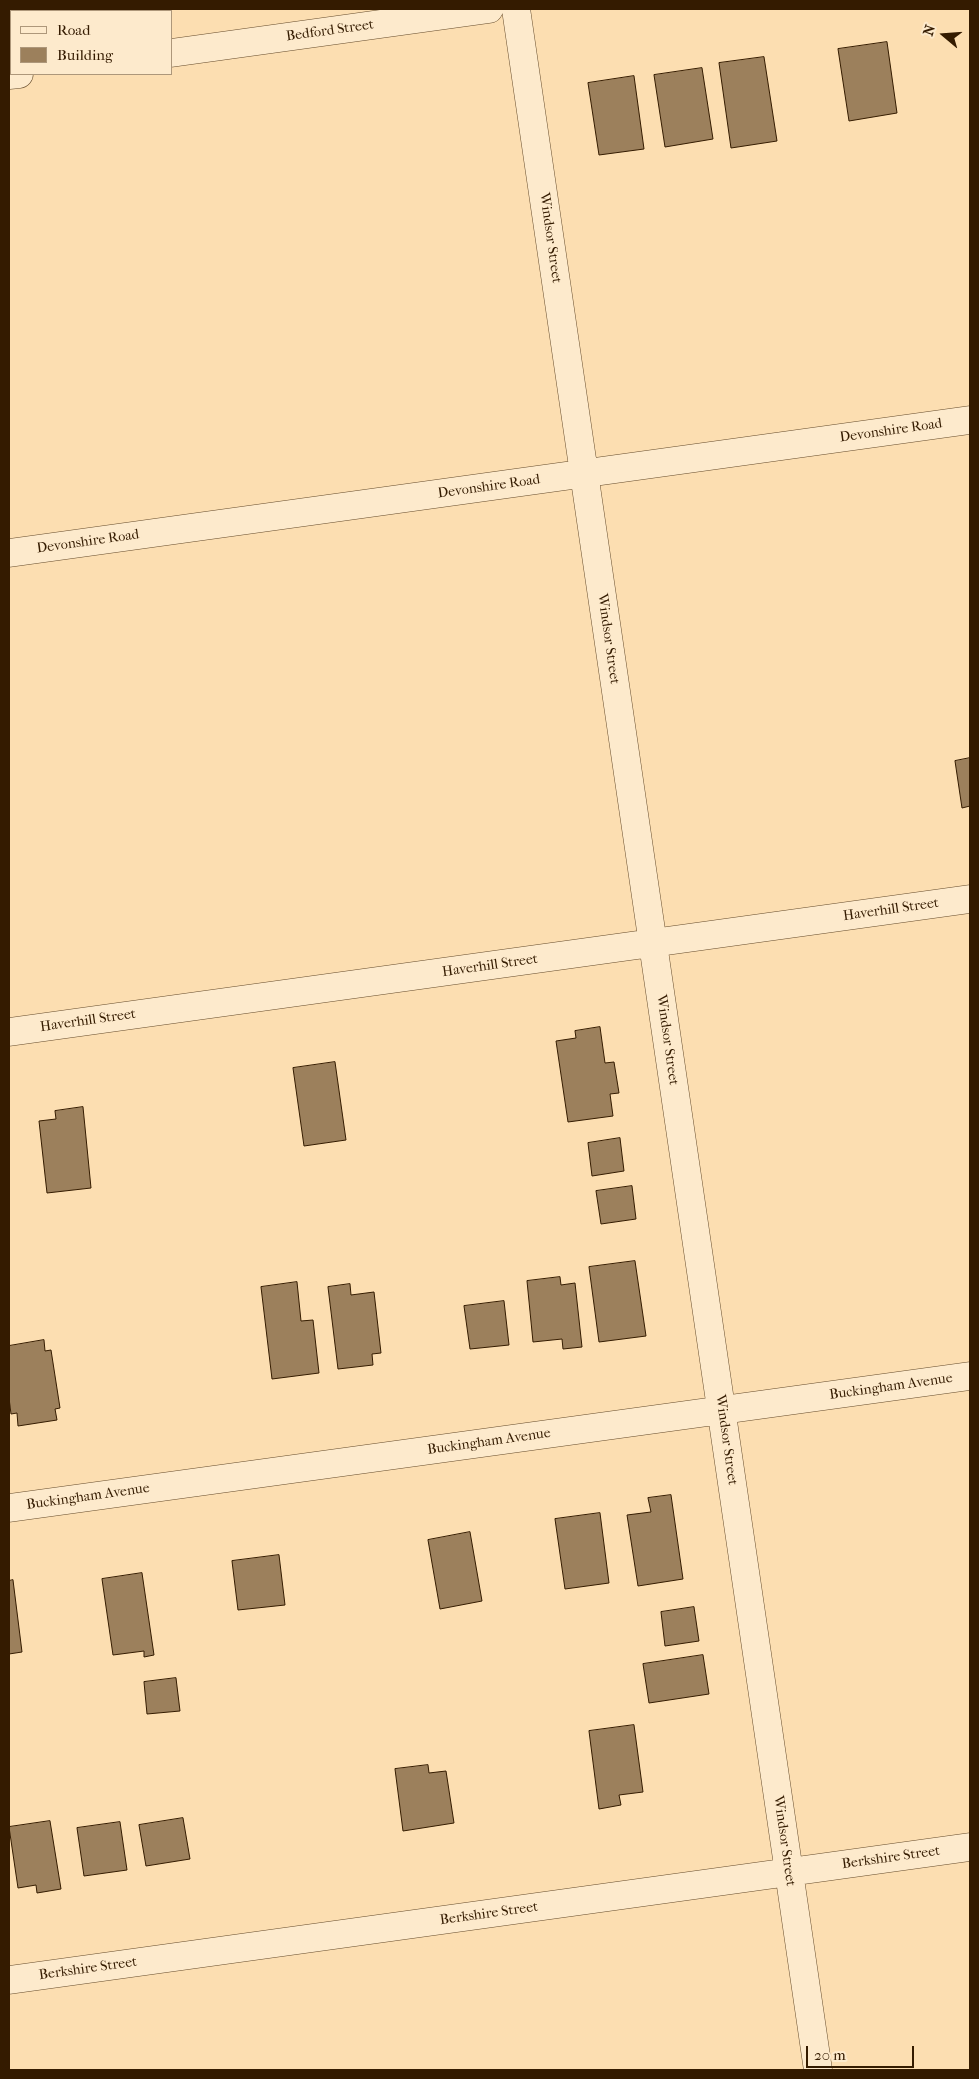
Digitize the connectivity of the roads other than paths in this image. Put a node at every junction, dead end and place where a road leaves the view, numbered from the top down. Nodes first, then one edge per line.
1 (489, 9) edge
2 (516, 9) edge
3 (172, 53) edge
4 (970, 420) edge
5 (584, 474) junction
6 (9, 553) edge
7 (970, 899) edge
8 (653, 943) junction
9 (9, 1032) edge
10 (970, 1376) edge
11 (721, 1410) junction
12 (9, 1508) edge
13 (970, 1847) edge
14 (789, 1872) junction
15 (9, 1980) edge
16 (818, 2070) edge

1 - 3 street, Bedford Street
2 - 5 street, Windsor Street
4 - 5 street, Devonshire Road
5 - 6 street, Devonshire Road
5 - 8 street, Windsor Street
7 - 8 street, Haverhill Street
8 - 9 street, Haverhill Street
8 - 11 street, Windsor Street
10 - 11 street, Buckingham Avenue
11 - 12 street, Buckingham Avenue
11 - 14 street, Windsor Street
13 - 14 street, Berkshire Street
14 - 15 street, Berkshire Street
14 - 16 street, Windsor Street

